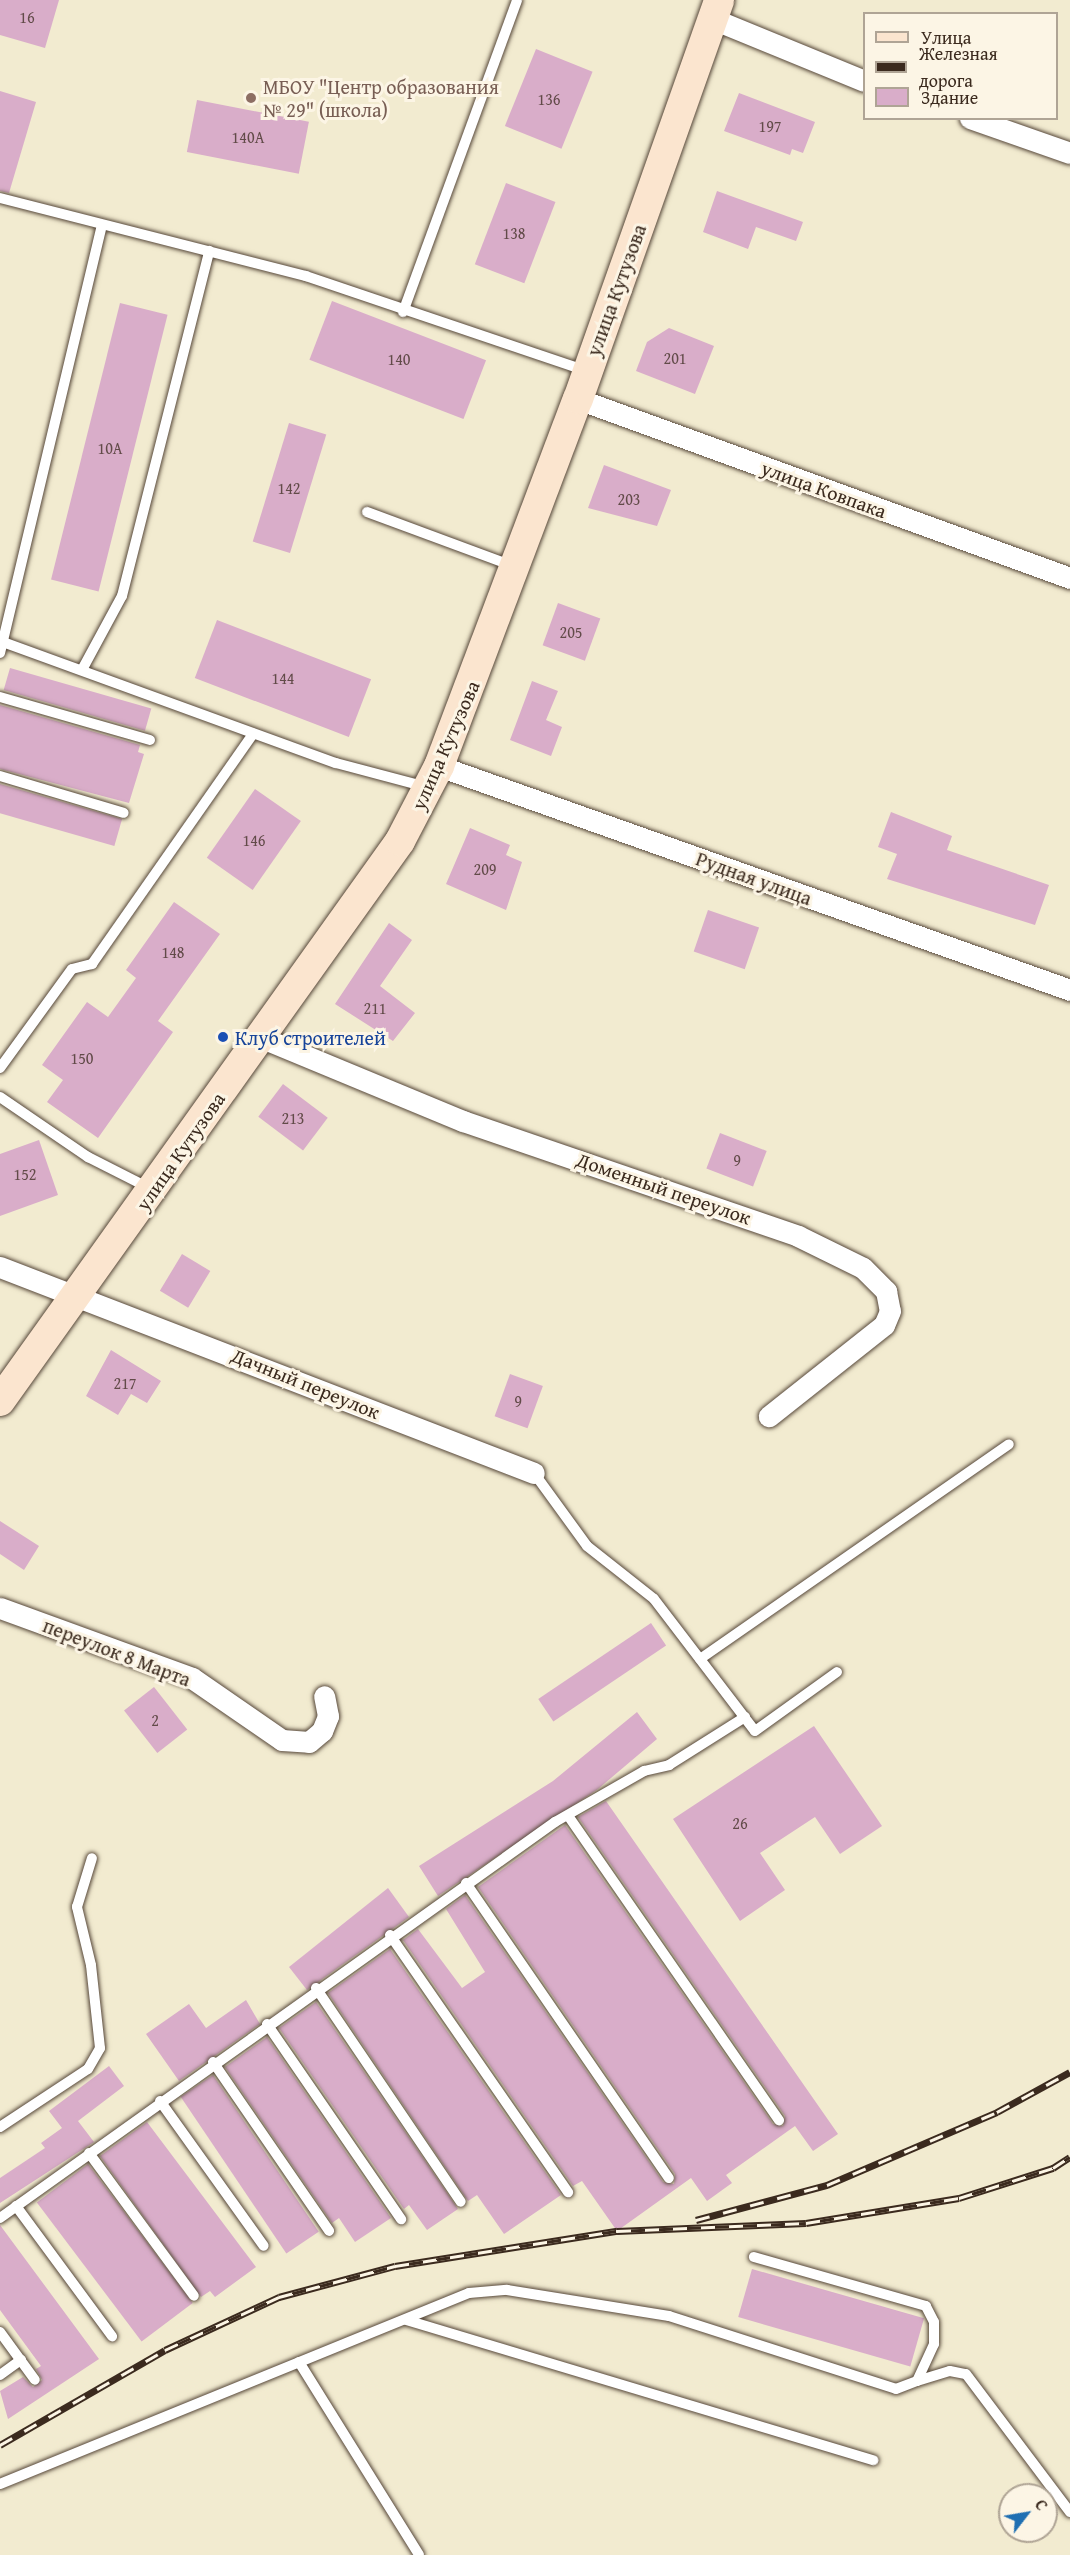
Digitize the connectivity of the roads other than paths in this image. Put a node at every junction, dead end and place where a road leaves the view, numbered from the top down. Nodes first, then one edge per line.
1 (517, 0) edge
2 (716, 10) edge
3 (863, 81) edge
4 (976, 120) edge
5 (1070, 153) edge
6 (0, 198) edge
7 (102, 225) junction
8 (209, 251) junction
9 (403, 312) junction
10 (583, 385) junction
11 (367, 512) dead end
12 (515, 566) junction
13 (1070, 578) edge
14 (1, 642) edge
15 (0, 654) edge
16 (82, 668) junction
17 (0, 697) edge
18 (253, 734) junction
19 (150, 740) dead end
20 (0, 776) edge
21 (433, 777) junction
22 (124, 813) dead end
23 (1070, 990) edge
24 (260, 1037) junction
25 (0, 1068) edge
26 (0, 1097) edge
27 (153, 1190) junction
28 (0, 1267) edge
29 (78, 1293) junction
30 (0, 1401) edge
31 (769, 1416) dead end
32 (1009, 1444) dead end
33 (534, 1473) joint
34 (0, 1608) edge
35 (700, 1659) junction
36 (837, 1672) dead end
37 (324, 1696) dead end
38 (745, 1717) junction
39 (569, 1817) junction
40 (92, 1858) dead end
41 (466, 1883) junction
42 (390, 1935) junction
43 (316, 1988) junction
44 (267, 2024) junction
45 (213, 2062) junction
46 (160, 2101) junction
47 (779, 2120) dead end
48 (0, 2127) edge
49 (89, 2153) junction
50 (669, 2178) dead end
51 (568, 2192) dead end
52 (461, 2202) dead end
53 (16, 2206) junction
54 (0, 2218) edge
55 (401, 2219) dead end
56 (329, 2231) dead end
57 (264, 2246) dead end
58 (754, 2257) dead end
59 (194, 2296) dead end
60 (406, 2320) junction
61 (0, 2332) edge
62 (112, 2336) dead end
63 (21, 2360) junction
64 (299, 2362) junction
65 (0, 2374) edge
66 (35, 2380) dead end
67 (917, 2381) junction
68 (873, 2460) dead end
69 (0, 2484) edge
70 (1070, 2512) edge
71 (419, 2555) edge

1 - 9 lane
2 - 3 street
2 - 10 main road, улица Кутузова
4 - 5 street
6 - 7 lane
7 - 8 lane
7 - 14 lane
8 - 9 lane
8 - 16 lane
9 - 10 lane
10 - 12 main road, улица Кутузова
10 - 13 street, улица Ковпака
11 - 12 lane
12 - 21 main road, улица Кутузова
14 - 15 lane
14 - 16 lane
16 - 18 lane
17 - 19 lane
18 - 21 lane
18 - 25 lane
20 - 22 lane
21 - 23 street, Рудная улица
21 - 24 main road, улица Кутузова
24 - 27 main road, улица Кутузова
24 - 31 street, Доменный переулок
26 - 27 lane
27 - 29 main road, улица Кутузова
28 - 29 street, Дачный переулок
29 - 30 main road, улица Кутузова
29 - 33 street, Дачный переулок
32 - 35 lane
33 - 35 lane
34 - 37 street, переулок 8 Марта
35 - 38 lane
36 - 38 lane
38 - 39 lane
39 - 41 lane
39 - 47 lane
40 - 48 lane
41 - 42 lane
41 - 50 lane
42 - 43 lane
42 - 51 lane
43 - 44 lane
43 - 52 lane
44 - 45 lane
44 - 55 lane
45 - 46 lane
45 - 56 lane
46 - 49 lane
46 - 57 lane
49 - 53 lane
49 - 59 lane
53 - 54 lane
53 - 62 lane
58 - 67 lane
60 - 64 lane
60 - 67 lane
60 - 68 lane
61 - 63 lane
63 - 65 lane
63 - 66 lane
64 - 69 lane
64 - 71 lane
67 - 70 lane

